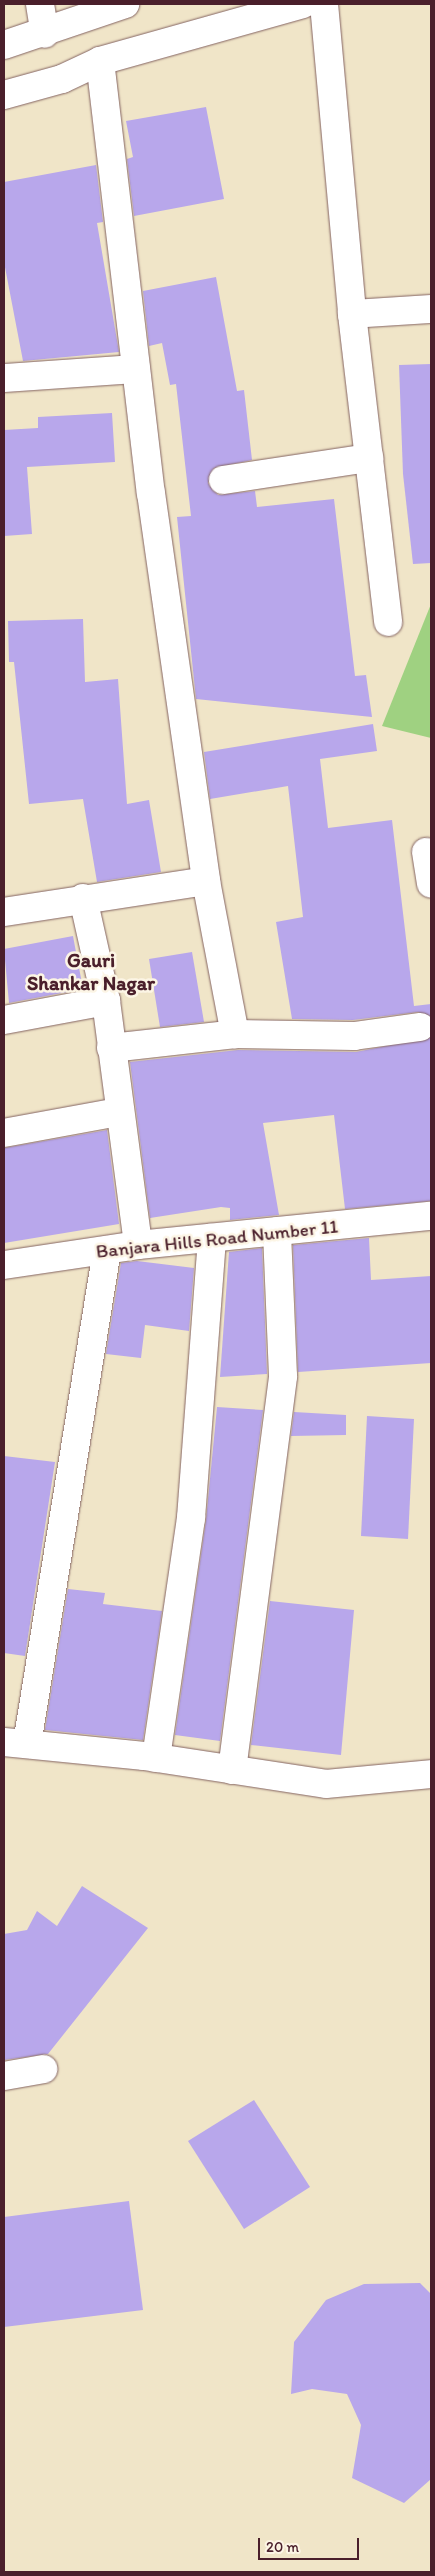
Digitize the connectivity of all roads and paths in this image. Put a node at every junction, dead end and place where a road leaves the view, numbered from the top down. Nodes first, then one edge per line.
1 (40, 4) edge
2 (125, 4) edge
3 (303, 4) edge
4 (324, 4) edge
5 (45, 34) junction
6 (4, 45) edge
7 (100, 61) junction
8 (4, 95) edge
9 (431, 309) edge
10 (352, 314) junction
11 (136, 369) junction
12 (4, 378) edge
13 (369, 458) junction
14 (223, 480) dead end
15 (388, 622) dead end
16 (426, 852) dead end
17 (206, 881) junction
18 (431, 884) edge
19 (83, 898) junction
20 (4, 912) edge
21 (106, 1001) junction
22 (4, 1020) edge
23 (420, 1027) dead end
24 (235, 1034) junction
25 (111, 1048) junction
26 (118, 1112) junction
27 (4, 1132) edge
28 (431, 1216) edge
29 (277, 1231) junction
30 (212, 1238) junction
31 (138, 1245) junction
32 (107, 1250) junction
33 (4, 1265) edge
34 (15, 1743) edge
35 (156, 1758) junction
36 (232, 1770) junction
37 (431, 1774) edge
38 (43, 2069) dead end
39 (4, 2076) edge

1 - 5 street
2 - 5 street
3 - 7 street
4 - 10 street
5 - 6 street
7 - 8 street
7 - 11 street
9 - 10 street
10 - 13 street
11 - 12 street
11 - 17 street
13 - 14 street
13 - 15 street
16 - 18 street
17 - 19 street
17 - 24 street
19 - 20 street
19 - 21 street
21 - 22 street
21 - 25 street
23 - 24 street
24 - 25 street
25 - 26 street
26 - 27 street
26 - 31 street
28 - 29 street, Banjara Hills Road Number 11
29 - 30 street, Banjara Hills Road Number 11
29 - 36 street
30 - 31 street, Banjara Hills Road Number 11
30 - 35 street
31 - 32 street, Banjara Hills Road Number 11
32 - 33 street, Banjara Hills Road Number 11
32 - 34 street
34 - 35 street
35 - 36 street
36 - 37 street
38 - 39 street

